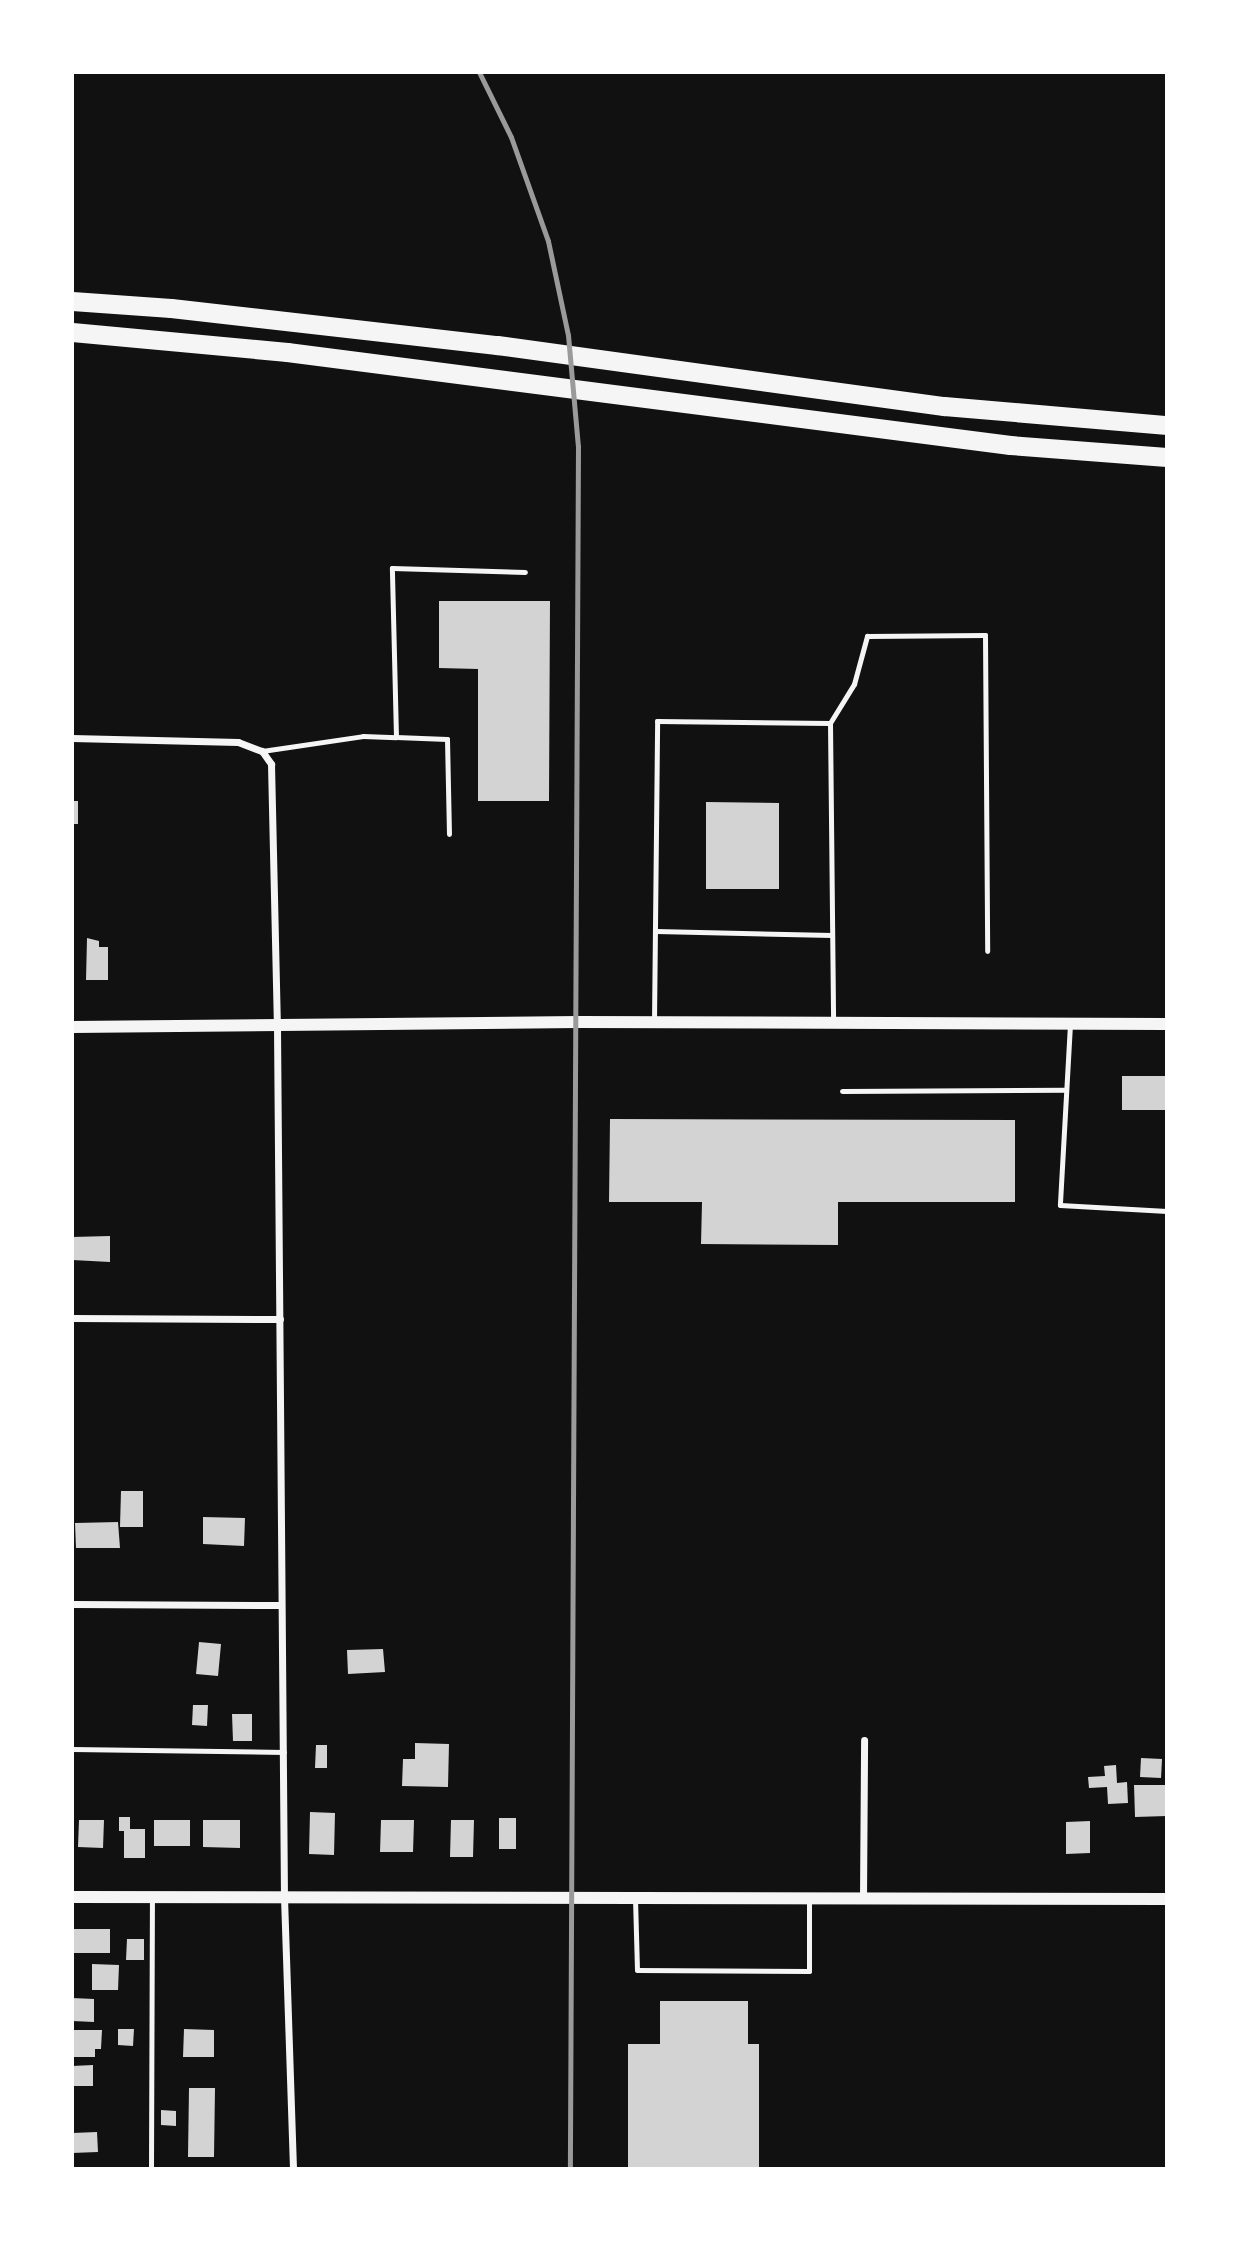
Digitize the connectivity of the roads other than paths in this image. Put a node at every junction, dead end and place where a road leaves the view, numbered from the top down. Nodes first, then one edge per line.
1 (72, 301) edge
2 (72, 332) edge
3 (1167, 425) edge
4 (1167, 457) edge
5 (525, 572) dead end
6 (830, 723) junction
7 (396, 737) junction
8 (72, 738) edge
9 (262, 751) junction
10 (449, 834) dead end
11 (656, 931) junction
12 (832, 934) junction
13 (987, 951) dead end
14 (654, 1022) junction
15 (833, 1023) junction
16 (1070, 1024) junction
17 (1167, 1024) edge
18 (72, 1027) edge
19 (277, 1027) junction
20 (1066, 1090) junction
21 (842, 1091) dead end
22 (1167, 1210) edge
23 (72, 1318) edge
24 (279, 1319) junction
25 (72, 1604) edge
26 (280, 1605) junction
27 (864, 1740) dead end
28 (72, 1749) edge
29 (284, 1752) junction
30 (72, 1897) edge
31 (152, 1897) junction
32 (284, 1897) junction
33 (635, 1898) junction
34 (808, 1898) junction
35 (863, 1898) junction
36 (1167, 1899) edge
37 (152, 2169) edge
38 (293, 2169) edge

1 - 3 highway
2 - 4 highway
5 - 7 lane
6 - 11 lane
6 - 12 lane
6 - 13 lane
7 - 9 lane
7 - 10 lane
8 - 9 street
9 - 19 street
11 - 12 lane
11 - 14 lane
12 - 15 lane
14 - 15 street
14 - 19 street
15 - 16 street
16 - 17 street
16 - 20 lane
18 - 19 street
19 - 24 street
20 - 21 lane
20 - 22 lane
23 - 24 street
24 - 26 street
25 - 26 street
26 - 29 street
27 - 35 street
28 - 29 lane
29 - 32 street
30 - 31 street
31 - 32 street
31 - 37 lane
32 - 33 street
32 - 38 street
33 - 34 street
33 - 34 lane
34 - 35 street
35 - 36 street

